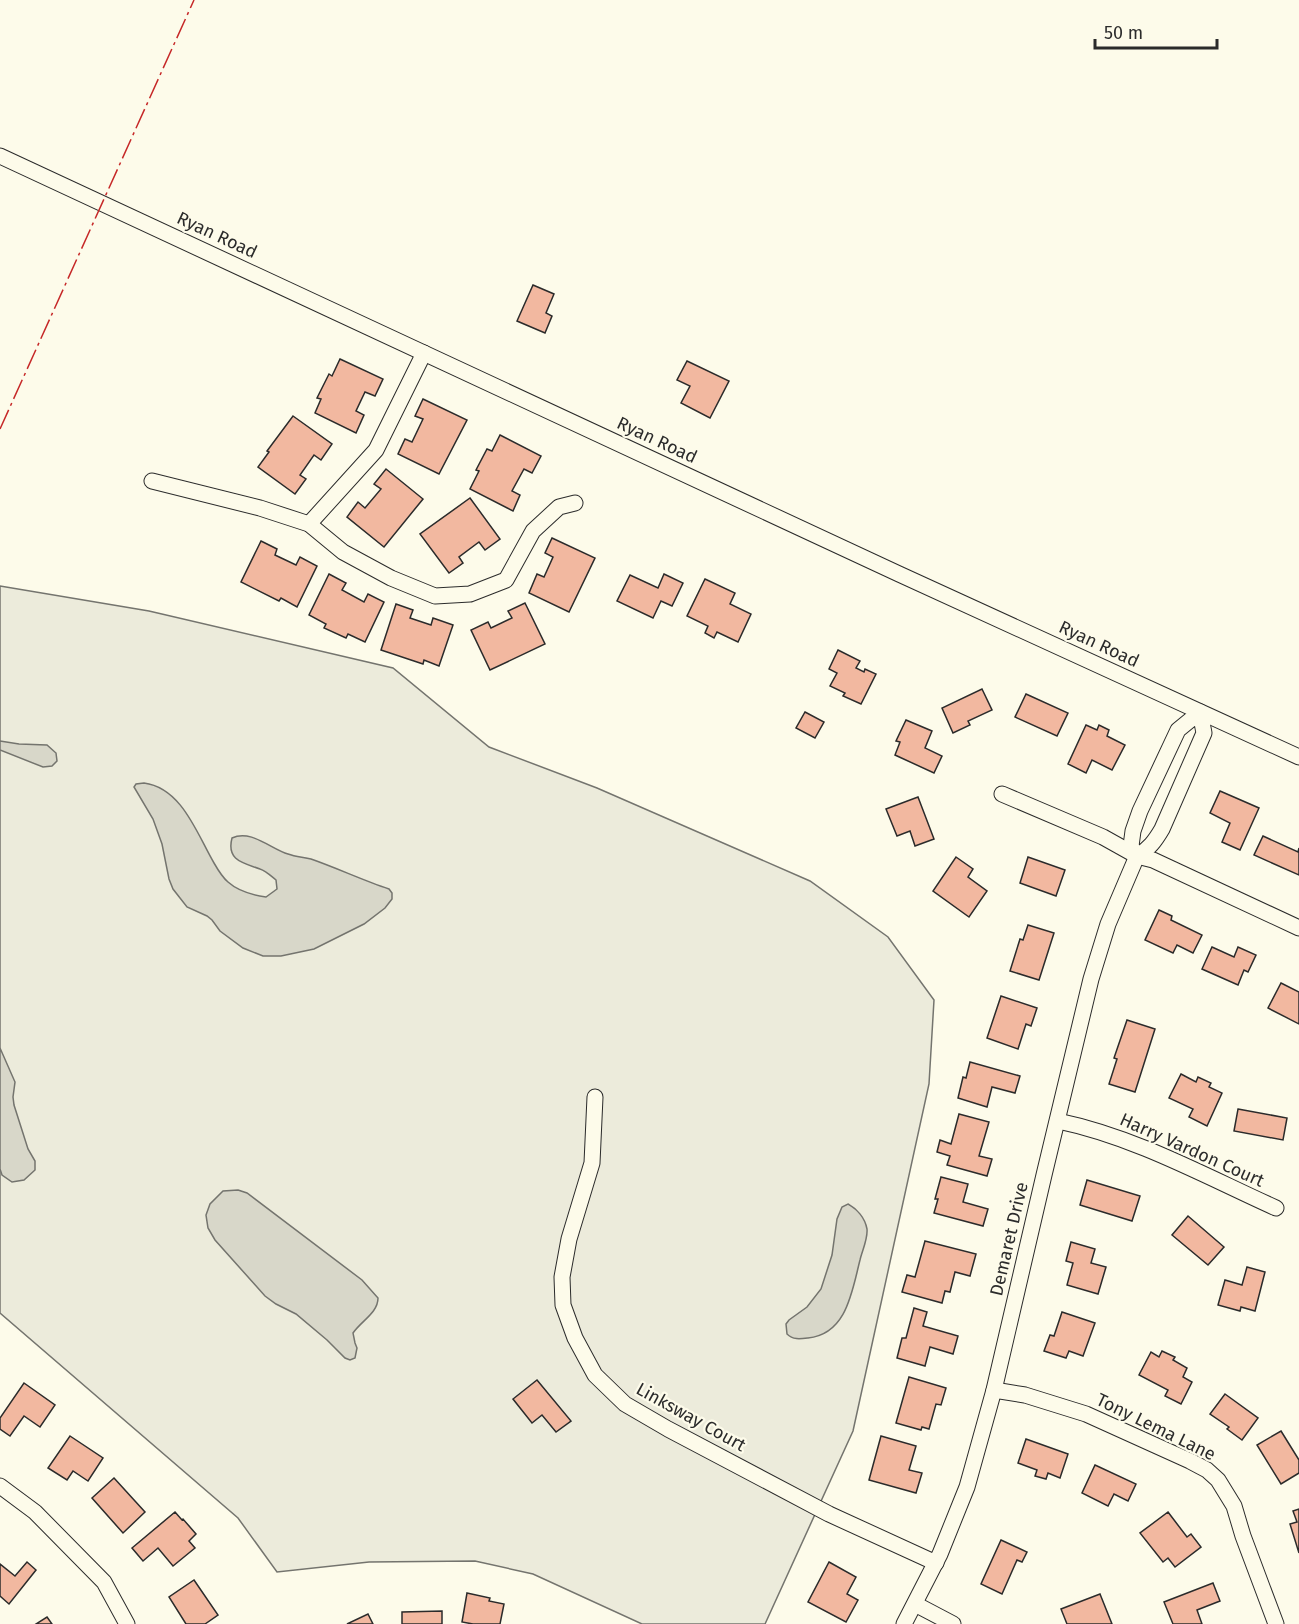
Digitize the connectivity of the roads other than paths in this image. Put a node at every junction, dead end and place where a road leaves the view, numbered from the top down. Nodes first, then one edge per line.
1 (0, 156) edge
2 (424, 353) junction
3 (152, 481) dead end
4 (575, 503) dead end
5 (309, 524) junction
6 (1200, 712) junction
7 (1299, 757) edge
8 (1002, 794) dead end
9 (1137, 856) junction
10 (1299, 928) edge
11 (595, 1097) dead end
12 (1058, 1121) junction
13 (1276, 1208) dead end
14 (994, 1390) junction
15 (0, 1486) edge
16 (936, 1563) junction
17 (915, 1605) junction
18 (127, 1624) edge
19 (904, 1624) edge
20 (953, 1624) edge
21 (1276, 1624) edge

1 - 2 street, Ryan Road
2 - 5 street
2 - 6 street, Ryan Road
3 - 5 street
4 - 5 street
6 - 7 street, Ryan Road
6 - 9 street, Demaret Drive
6 - 9 street, Demaret Drive
8 - 9 street
9 - 10 street
9 - 12 street, Demaret Drive
11 - 16 street, Linksway Court
12 - 13 street, Harry Vardon Court
12 - 14 street, Demaret Drive
14 - 16 street, Demaret Drive
14 - 21 street, Tony Lema Lane
15 - 18 street
16 - 17 street, Demaret Drive
17 - 19 street, Demaret Drive
17 - 20 street

